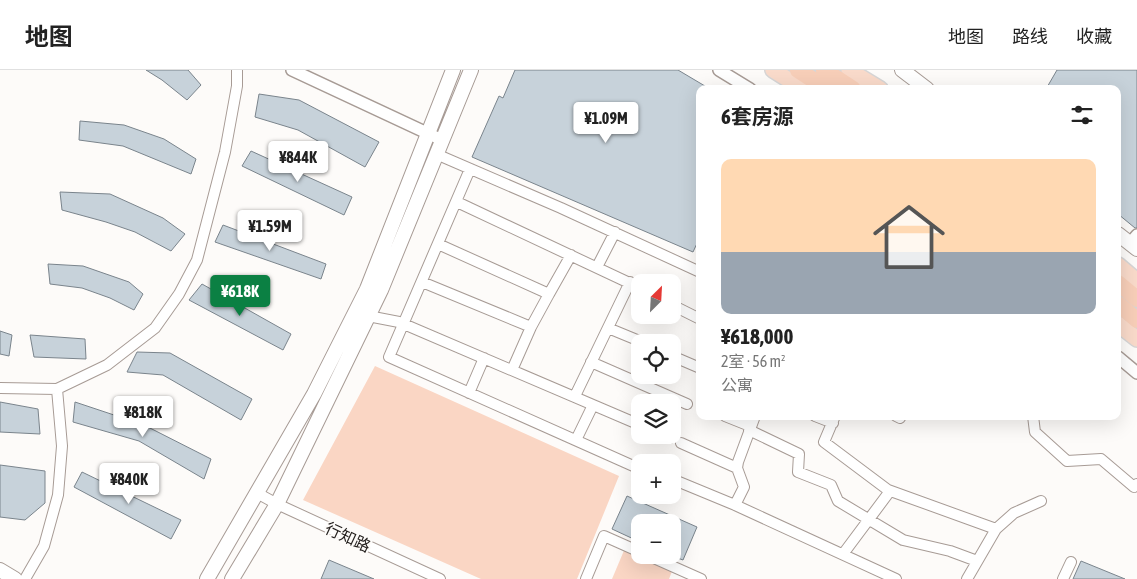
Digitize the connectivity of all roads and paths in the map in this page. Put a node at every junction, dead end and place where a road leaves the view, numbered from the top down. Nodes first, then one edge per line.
1 (237, 70) edge
2 (292, 70) edge
3 (453, 70) edge
4 (471, 70) edge
5 (718, 70) edge
6 (773, 70) edge
7 (798, 70) edge
8 (824, 70) edge
9 (849, 70) edge
10 (902, 70) edge
11 (743, 85) edge
12 (797, 85) edge
13 (821, 85) edge
14 (847, 85) edge
15 (873, 85) edge
16 (922, 85) edge
17 (427, 134) junction
18 (442, 140) junction
19 (436, 154) junction
20 (470, 169) junction
21 (456, 202) junction
22 (615, 232) junction
23 (1121, 236) edge
24 (1135, 243) edge
25 (438, 244) junction
26 (571, 255) junction
27 (597, 267) junction
28 (1121, 268) edge
29 (696, 270) edge
30 (1137, 281) edge
31 (422, 282) junction
32 (630, 282) joint
33 (1121, 286) edge
34 (549, 294) junction
35 (1137, 299) edge
36 (1121, 307) edge
37 (681, 310) edge
38 (368, 316) junction
39 (696, 317) edge
40 (1137, 320) edge
41 (404, 324) junction
42 (1121, 326) edge
43 (531, 327) junction
44 (608, 328) junction
45 (631, 337) edge
46 (1137, 338) edge
47 (484, 358) junction
48 (681, 360) edge
49 (1121, 360) edge
50 (591, 362) junction
51 (696, 366) edge
52 (512, 370) junction
53 (1137, 373) edge
54 (0, 388) edge
55 (57, 389) junction
56 (469, 393) junction
57 (575, 396) junction
58 (687, 404) dead end
59 (593, 405) junction
60 (738, 420) edge
61 (834, 420) edge
62 (1034, 420) edge
63 (631, 421) edge
64 (752, 424) edge
65 (576, 440) junction
66 (681, 443) edge
67 (631, 465) edge
68 (737, 468) junction
69 (681, 483) edge
70 (1137, 484) edge
71 (890, 491) junction
72 (257, 493) junction
73 (1041, 501) dead end
74 (277, 504) junction
75 (735, 505) junction
76 (869, 519) junction
77 (996, 528) junction
78 (631, 548) edge
79 (843, 554) junction
80 (977, 561) junction
81 (1071, 562) dead end
82 (667, 564) edge
83 (0, 570) edge
84 (15, 579) edge
85 (25, 579) edge
86 (207, 579) edge
87 (232, 579) edge
88 (440, 579) edge
89 (586, 579) edge
90 (701, 579) edge
91 (896, 579) edge
92 (967, 579) edge
93 (1063, 579) edge

1 - 55 street
2 - 17 street
3 - 17 main road
4 - 18 main road
5 - 11 street
6 - 12 main road
7 - 13 highway
8 - 14 highway
9 - 15 main road
10 - 16 main road
17 - 18 street
17 - 72 main road
18 - 19 main road
19 - 20 street
19 - 38 main road
20 - 21 street
20 - 22 street
21 - 25 street
21 - 26 street
22 - 27 street
22 - 29 street
23 - 24 main road
25 - 31 street
25 - 34 street
26 - 27 street
26 - 34 street
27 - 32 street
28 - 30 main road
31 - 41 street
31 - 43 street
32 - 44 street
33 - 35 highway
34 - 43 street
36 - 40 highway
37 - 39 street
38 - 41 street
38 - 74 main road
41 - 47 street
41 - 56 street
42 - 46 main road
43 - 52 street
44 - 45 street
44 - 50 street
47 - 52 street
47 - 56 street
48 - 51 street
49 - 53 street
50 - 57 street
50 - 58 street
52 - 57 street
54 - 55 street
55 - 85 street
56 - 65 street
57 - 59 street
59 - 63 street
59 - 65 street
60 - 64 street
61 - 71 street
62 - 70 street
64 - 68 street
64 - 76 street
65 - 67 street
66 - 68 street
68 - 75 street
69 - 75 street
71 - 76 street
71 - 77 street
72 - 74 street, 行知路
72 - 86 main road
73 - 77 street
74 - 87 main road
74 - 88 street, 行知路
75 - 79 street
76 - 79 street
76 - 80 street
77 - 80 street
78 - 89 street
79 - 91 street
80 - 92 street
81 - 93 street
82 - 90 street
83 - 84 main road

